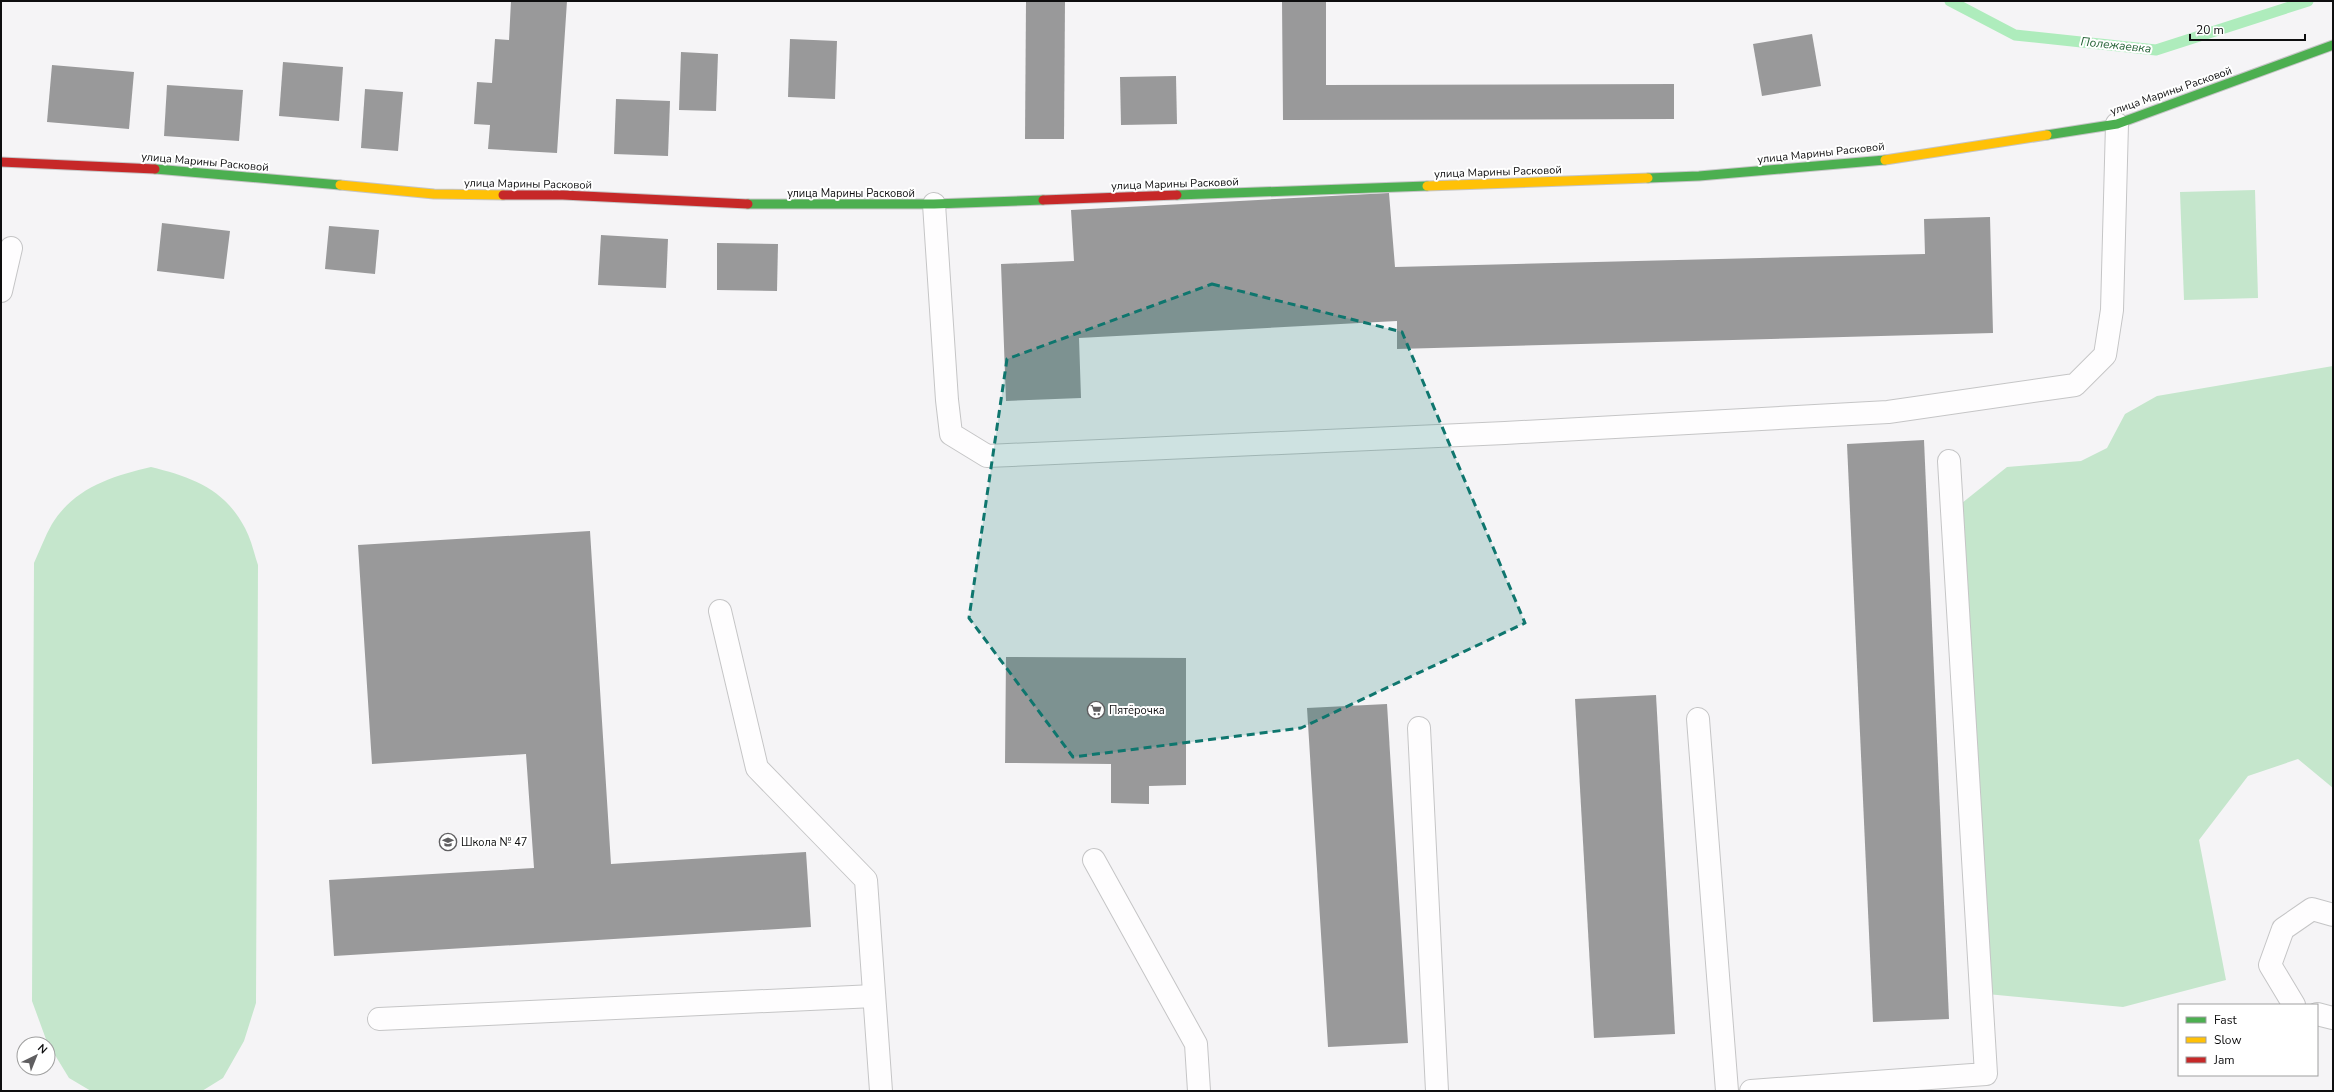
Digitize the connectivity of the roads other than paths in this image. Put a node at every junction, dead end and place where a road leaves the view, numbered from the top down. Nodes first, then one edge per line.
1 (2333, 45) edge
2 (2117, 124) junction
3 (1, 162) edge
4 (934, 204) junction
5 (11, 248) dead end
6 (1, 291) edge
7 (1949, 460) dead end
8 (720, 611) dead end
9 (1698, 719) dead end
10 (1419, 728) dead end
11 (1094, 860) dead end
12 (2333, 915) edge
13 (874, 996) junction
14 (2293, 1004) edge
15 (2318, 1014) edge
16 (2333, 1018) edge
17 (380, 1019) dead end
18 (881, 1091) edge
19 (1199, 1091) edge
20 (1437, 1091) edge
21 (1726, 1091) edge
22 (1751, 1091) edge

1 - 2 street, улица Марины Расковой
2 - 4 street, улица Марины Расковой
2 - 4 lane
3 - 4 street, улица Марины Расковой
5 - 6 lane
7 - 22 lane
8 - 13 lane
9 - 21 lane
10 - 20 lane
11 - 19 lane
12 - 14 lane
13 - 17 lane
13 - 18 lane
15 - 16 lane

